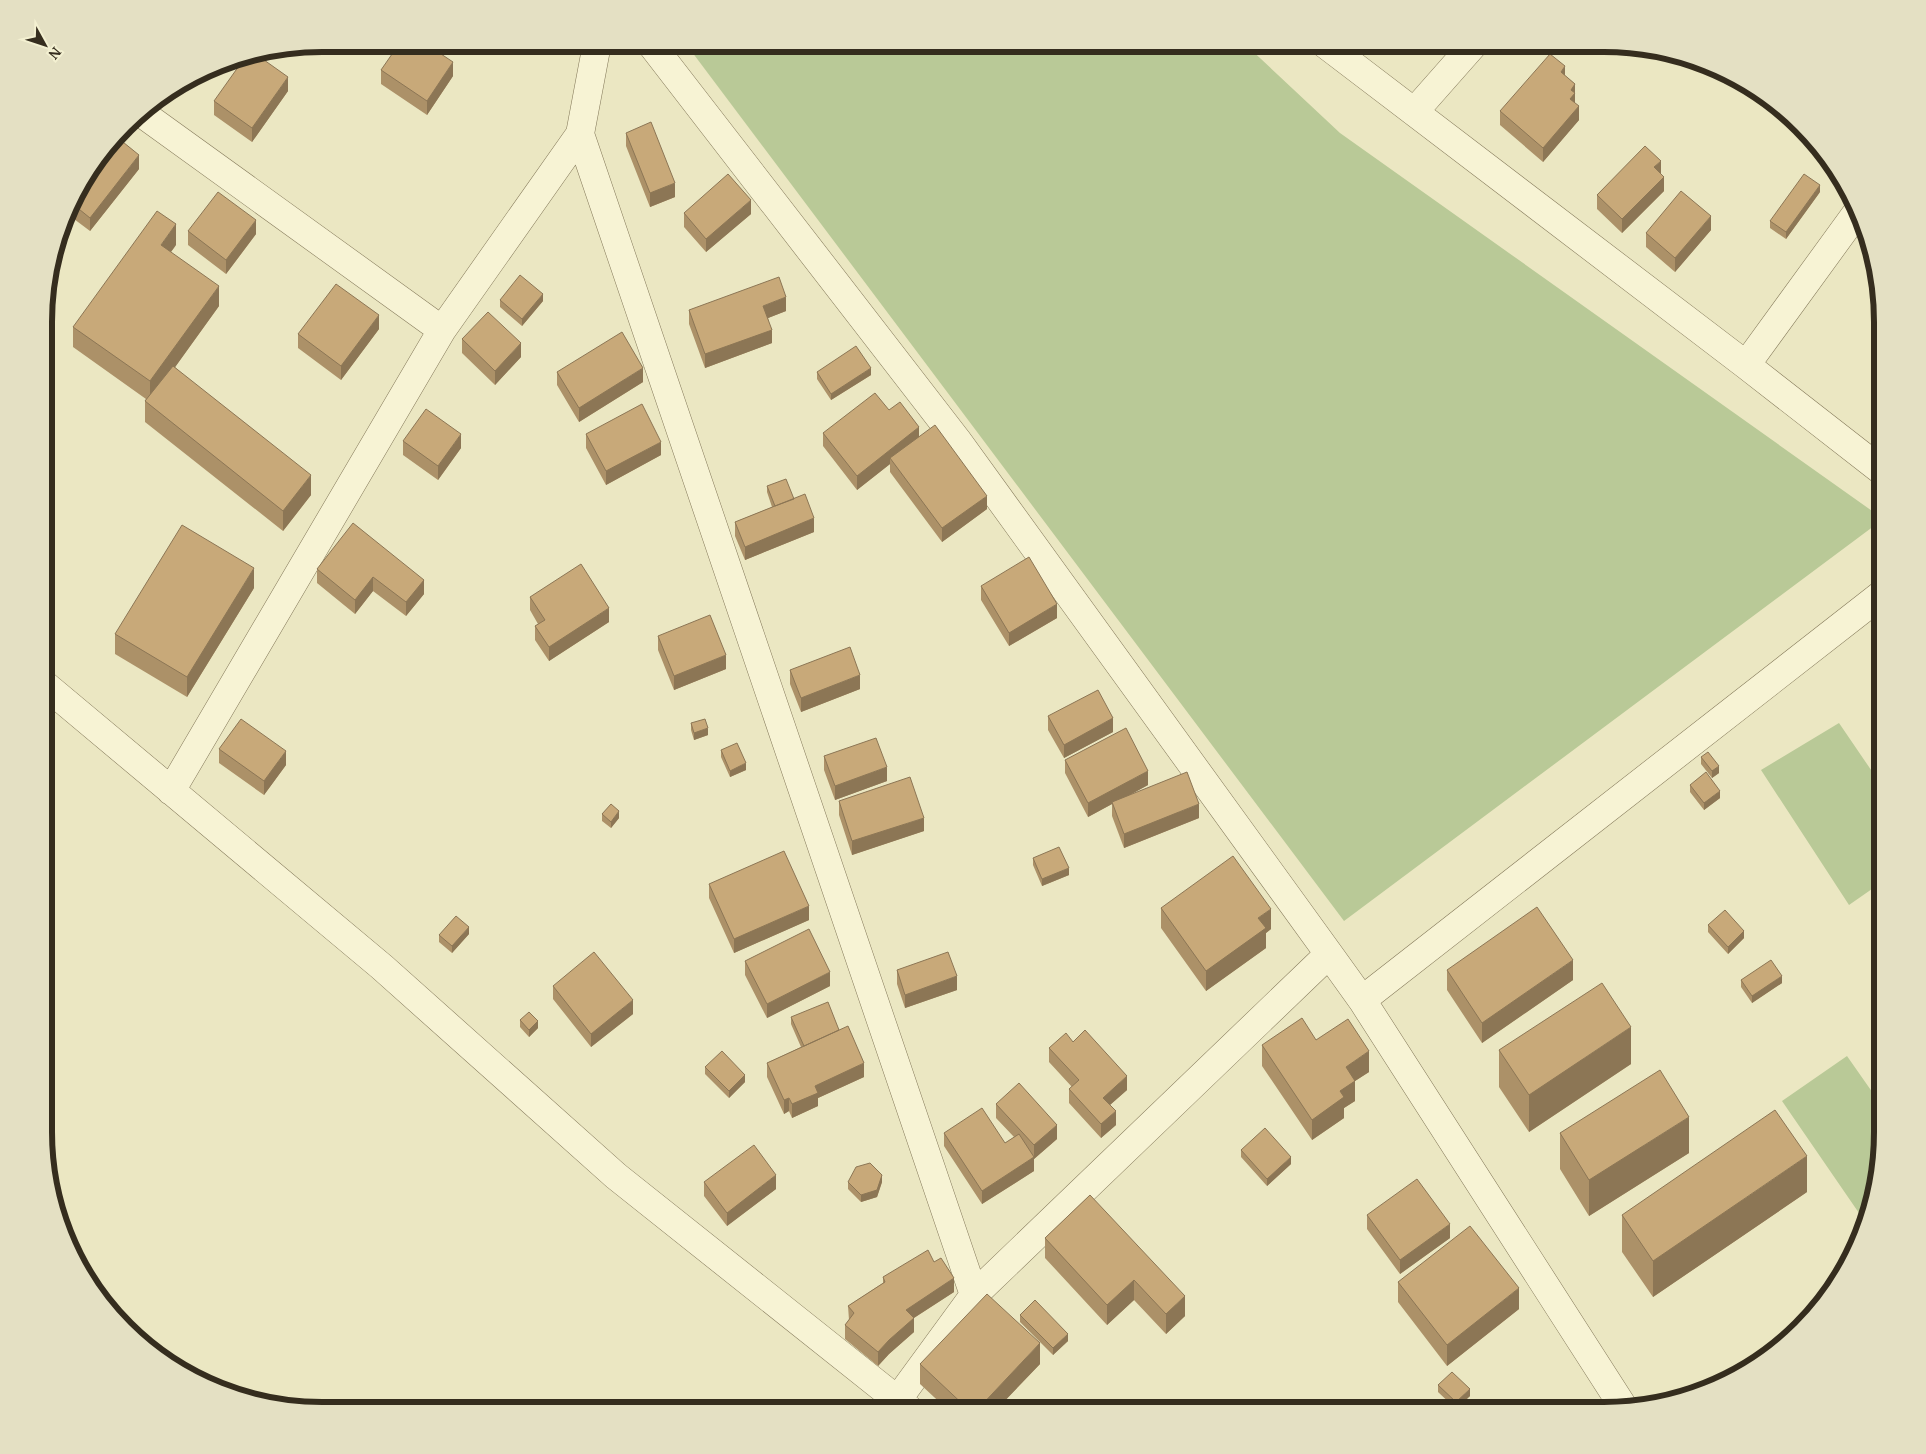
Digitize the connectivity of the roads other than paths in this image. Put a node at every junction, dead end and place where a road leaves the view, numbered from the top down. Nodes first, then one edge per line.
1 (595, 52) edge
2 (657, 52) edge
3 (1335, 52) edge
4 (1467, 52) edge
5 (1414, 112) junction
6 (147, 117) edge
7 (580, 134) junction
8 (1853, 218) edge
9 (442, 330) junction
10 (1746, 365) junction
11 (1874, 465) edge
12 (1874, 600) edge
13 (52, 691) edge
14 (171, 791) junction
15 (1329, 954) junction
16 (1362, 1000) junction
17 (974, 1295) junction
18 (1620, 1401) edge
19 (895, 1402) edge
20 (903, 1402) edge

1 - 7 street
2 - 15 street
3 - 5 street
4 - 5 street
5 - 10 street
6 - 9 street
7 - 9 street
7 - 17 street
8 - 10 street
9 - 14 street
10 - 11 street
12 - 16 street
13 - 14 street
14 - 19 street
15 - 16 street
15 - 17 street
16 - 18 street
17 - 20 street

